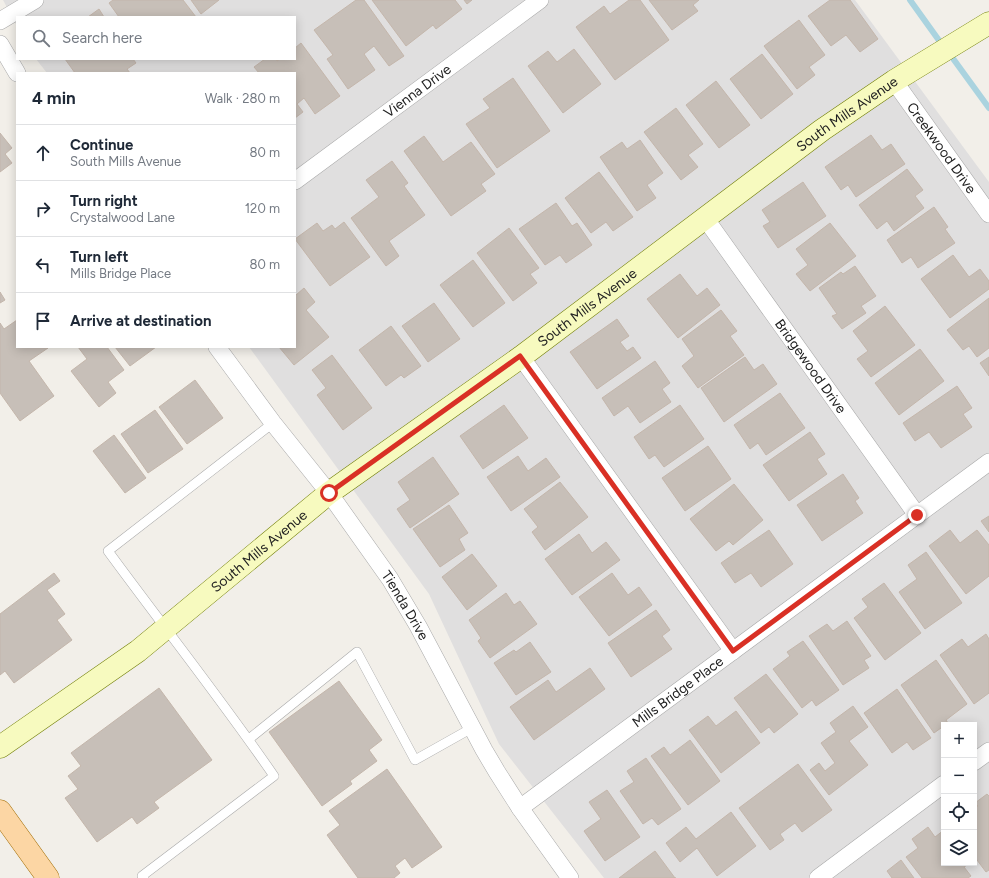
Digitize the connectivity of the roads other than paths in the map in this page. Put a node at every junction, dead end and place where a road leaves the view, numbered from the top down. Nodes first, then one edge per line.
1 (35, 0) edge
2 (540, 0) edge
3 (0, 21) edge
4 (989, 23) edge
5 (0, 44) edge
6 (16, 72) edge
7 (894, 81) junction
8 (296, 180) edge
9 (989, 214) edge
10 (705, 218) junction
11 (218, 348) edge
12 (520, 356) junction
13 (273, 423) junction
14 (989, 462) edge
15 (329, 493) junction
16 (917, 515) junction
17 (165, 629) junction
18 (733, 651) junction
19 (472, 728) junction
20 (249, 739) junction
21 (0, 747) edge
22 (989, 751) edge
23 (977, 760) edge
24 (941, 786) edge
25 (520, 808) junction
26 (0, 811) edge
27 (48, 878) edge
28 (144, 878) edge
29 (570, 878) edge
30 (818, 878) edge

1 - 3 street
2 - 8 street, Vienna Drive
4 - 7 street, South Mills Avenue
5 - 6 street
7 - 9 street, Creekwood Drive
7 - 10 street, South Mills Avenue
10 - 12 street, South Mills Avenue
10 - 16 street, Bridgewood Drive
11 - 13 street, Tienda Drive
12 - 15 street, South Mills Avenue
12 - 18 street
13 - 15 street, Tienda Drive
13 - 17 lane
14 - 16 street, Mills Bridge Place
15 - 17 street, South Mills Avenue
15 - 19 street, Tienda Drive
16 - 18 street, Mills Bridge Place
17 - 20 lane
17 - 21 street, South Mills Avenue
18 - 25 street, Mills Bridge Place
19 - 20 lane
19 - 25 street, Tienda Drive
20 - 28 lane
22 - 23 street
24 - 30 street
25 - 29 street, Tienda Drive
26 - 27 main road

